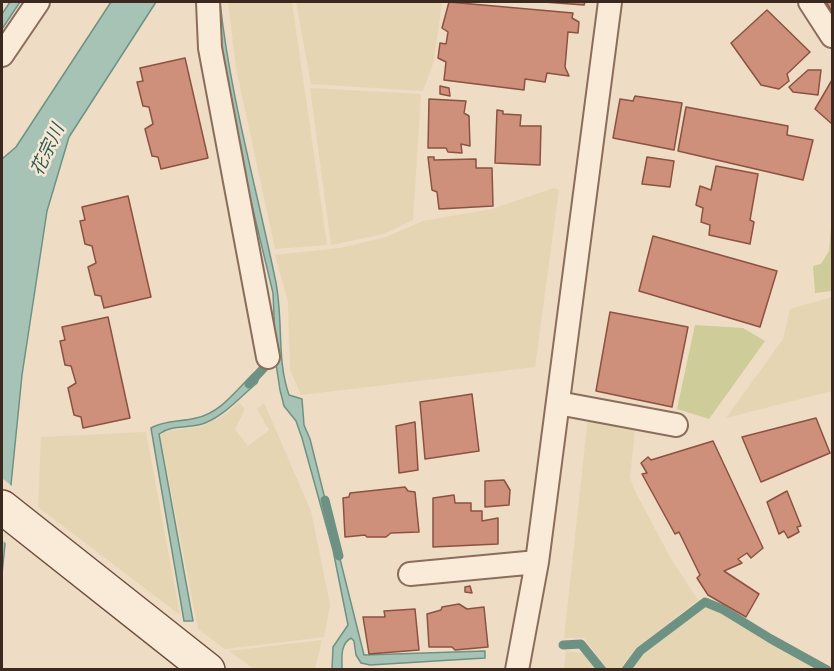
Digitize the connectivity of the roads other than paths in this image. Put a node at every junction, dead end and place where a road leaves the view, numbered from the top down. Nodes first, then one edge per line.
1 (38, 2) edge
2 (208, 2) edge
3 (610, 2) edge
4 (810, 2) edge
5 (832, 36) edge
6 (2, 55) edge
7 (268, 357) dead end
8 (558, 403) junction
9 (676, 425) dead end
10 (2, 507) edge
11 (537, 562) junction
12 (410, 574) dead end
13 (208, 669) edge
14 (517, 669) edge

1 - 6 street
2 - 7 street
3 - 8 street
4 - 5 street
8 - 9 street
8 - 11 street
10 - 13 street
11 - 12 street
11 - 14 street

